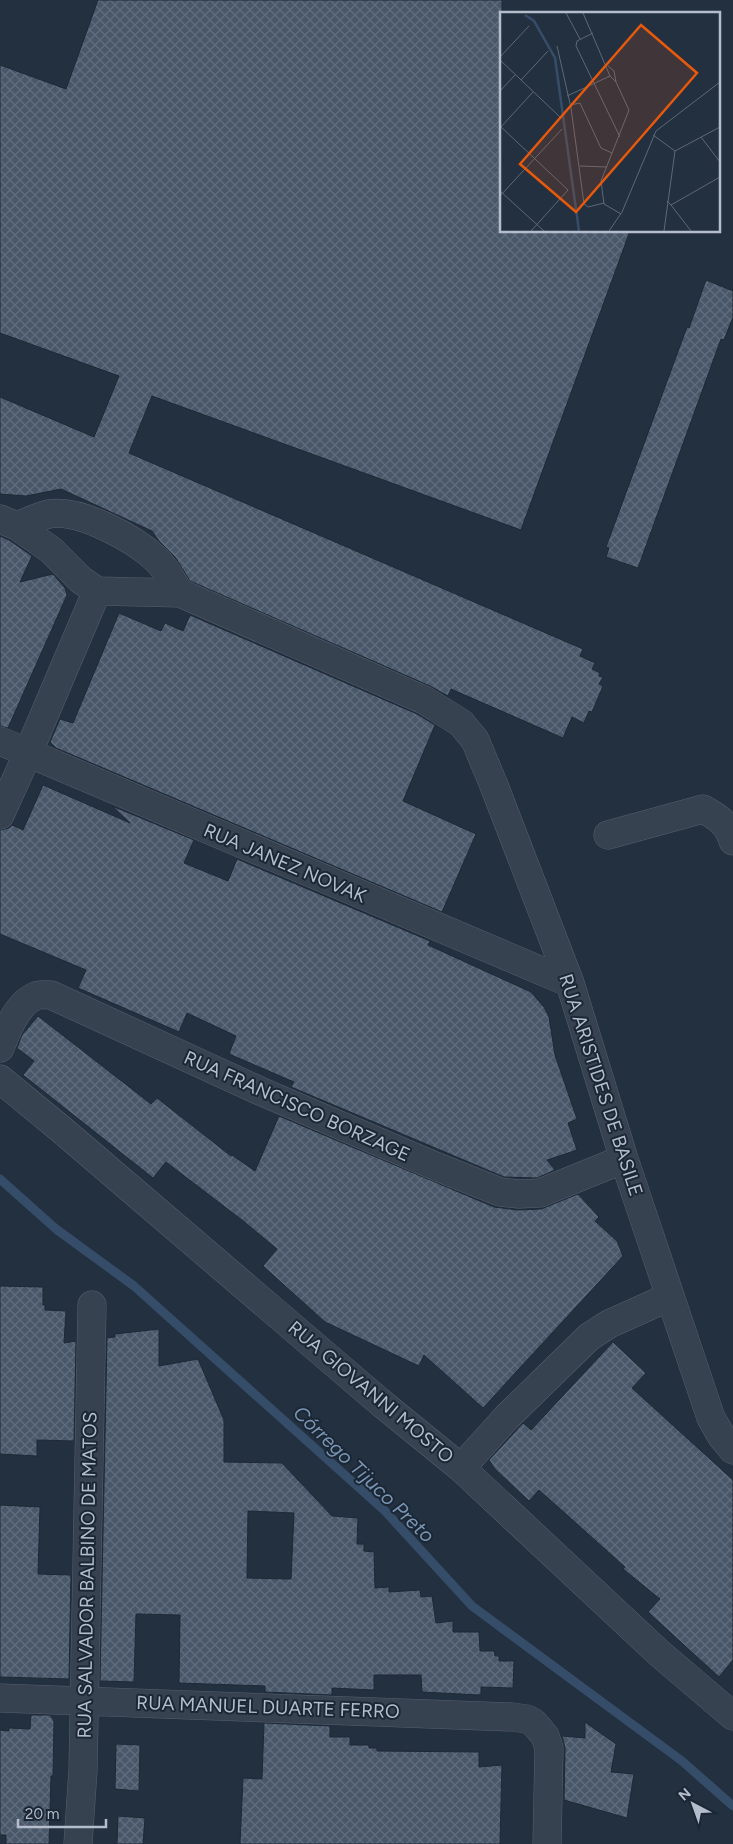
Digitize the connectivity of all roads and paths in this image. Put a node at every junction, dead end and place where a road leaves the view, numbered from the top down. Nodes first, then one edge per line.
1 (8, 522) edge
2 (97, 591) junction
3 (180, 594) junction
4 (0, 741) edge
5 (28, 753) junction
6 (0, 815) edge
7 (608, 835) dead end
8 (733, 841) edge
9 (570, 983) junction
10 (0, 1048) edge
11 (0, 1079) edge
12 (624, 1159) junction
13 (669, 1297) junction
14 (92, 1305) dead end
15 (733, 1450) edge
16 (461, 1468) junction
17 (0, 1698) edge
18 (84, 1700) junction
19 (733, 1716) edge
20 (78, 1844) edge
21 (547, 1844) edge

1 - 2 street
1 - 3 street
2 - 3 street
2 - 5 street
3 - 9 street, RUA ARISTIDES DE BASILE
4 - 5 street, RUA JANEZ NOVAK
5 - 6 street
5 - 9 street, RUA JANEZ NOVAK
7 - 8 street
9 - 12 street, RUA ARISTIDES DE BASILE
10 - 12 street, RUA FRANCISCO BORZAGE
11 - 16 street, RUA GIOVANNI MOSTO
12 - 13 street, RUA ARISTIDES DE BASILE
13 - 15 street, RUA ARISTIDES DE BASILE
13 - 16 street
14 - 18 street, RUA SALVADOR BALBINO DE MATOS
16 - 19 street, RUA GIOVANNI MOSTO
17 - 18 street, RUA MANUEL DUARTE FERRO
18 - 20 street, RUA SALVADOR BALBINO DE MATOS
18 - 21 street, RUA MANUEL DUARTE FERRO

